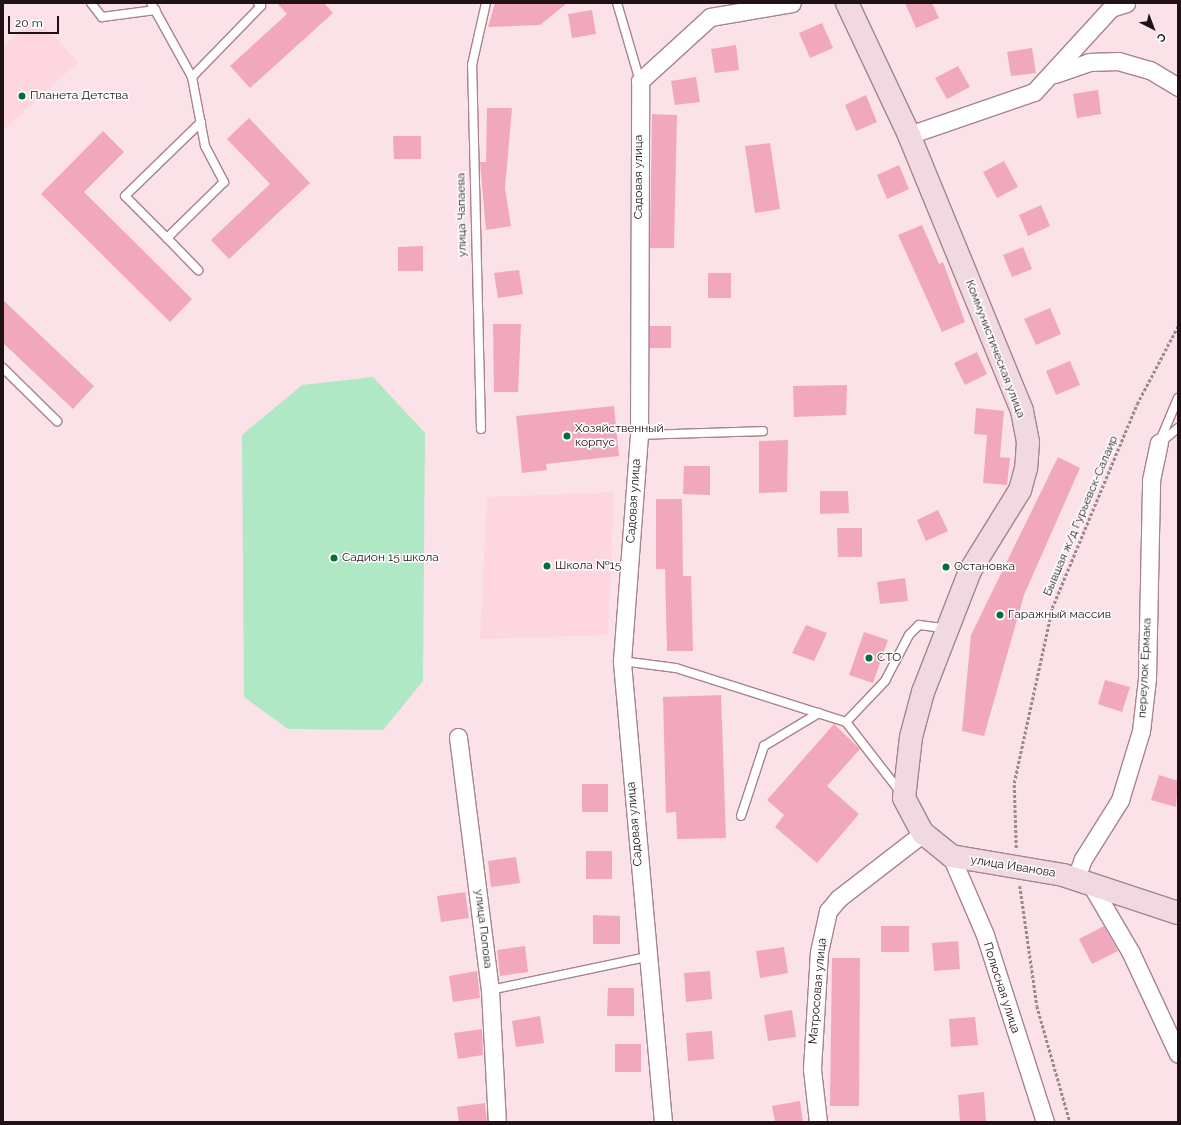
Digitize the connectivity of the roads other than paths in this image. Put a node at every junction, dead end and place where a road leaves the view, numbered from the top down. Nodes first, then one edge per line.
1 (91, 3) edge
2 (258, 3) edge
3 (486, 3) edge
4 (617, 3) edge
5 (792, 3) edge
6 (847, 3) edge
7 (1116, 5) edge
8 (153, 7) edge
9 (1052, 75) junction
10 (192, 77) junction
11 (640, 81) junction
12 (1178, 87) edge
13 (201, 122) junction
14 (909, 135) junction
15 (167, 238) junction
16 (198, 270) dead end
17 (3, 368) edge
18 (1178, 398) edge
19 (57, 421) dead end
20 (1178, 428) edge
21 (481, 429) dead end
22 (763, 431) dead end
23 (639, 435) junction
24 (1159, 443) junction
25 (945, 628) junction
26 (622, 661) junction
27 (819, 713) junction
28 (846, 722) junction
29 (458, 736) dead end
30 (904, 798) junction
31 (741, 816) dead end
32 (923, 833) junction
33 (951, 856) junction
34 (1083, 881) junction
35 (1178, 913) edge
36 (646, 957) junction
37 (490, 990) junction
38 (1178, 1054) edge
39 (497, 1122) edge
40 (663, 1122) edge
41 (818, 1122) edge
42 (1045, 1122) edge

1 - 8 lane
2 - 10 lane
3 - 21 lane, улица Чапаева
4 - 11 lane
5 - 11 street
6 - 14 street, Коммунистическая улица
7 - 9 street
8 - 10 lane
9 - 12 street
9 - 14 street
10 - 13 lane
11 - 23 street, Садовая улица
13 - 15 lane
13 - 15 lane
14 - 25 street, Коммунистическая улица
15 - 16 lane
17 - 19 lane
18 - 24 lane
20 - 24 lane
22 - 23 lane
23 - 26 street, Садовая улица
24 - 34 street, переулок Ермака
25 - 28 lane
25 - 30 street, Коммунистическая улица
26 - 27 lane
26 - 36 street, Садовая улица
27 - 28 lane
27 - 31 lane
28 - 30 lane
29 - 37 street, улица Попова
30 - 32 street
32 - 33 street
32 - 41 street, Матросовая улица
33 - 34 street, улица Иванова
33 - 42 street, Полюсная улица
34 - 35 street, улица Иванова
34 - 38 street
36 - 37 lane
36 - 40 street, Садовая улица
37 - 39 street, улица Попова

